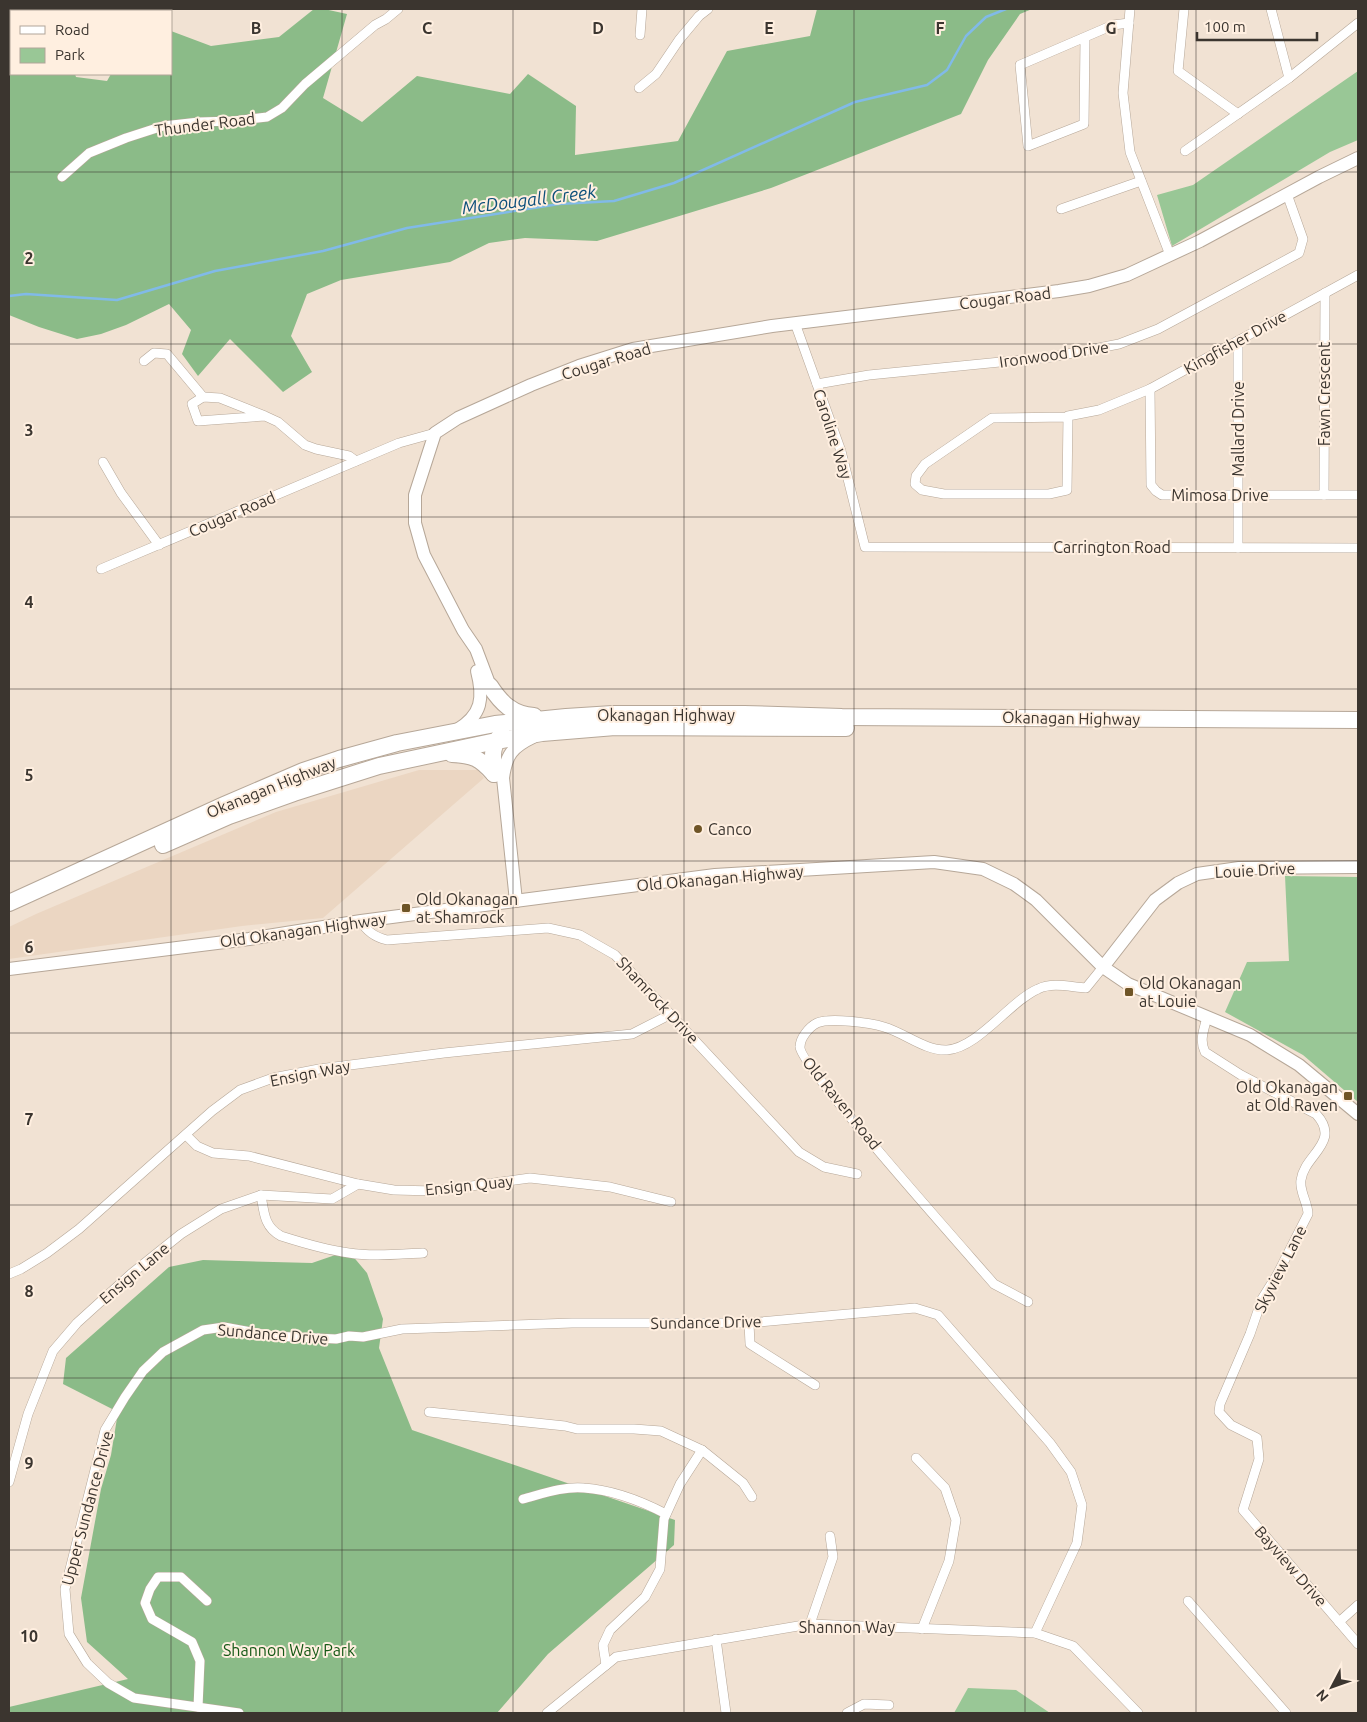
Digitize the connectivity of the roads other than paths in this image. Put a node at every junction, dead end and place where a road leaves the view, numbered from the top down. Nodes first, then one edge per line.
1 (398, 9) edge
2 (642, 9) edge
3 (708, 9) edge
4 (1130, 9) edge
5 (1184, 9) edge
6 (1271, 9) edge
7 (1130, 23) junction
8 (1358, 23) edge
9 (640, 34) dead end
10 (1084, 39) junction
11 (1289, 78) junction
12 (639, 88) dead end
13 (1238, 114) junction
14 (1185, 151) dead end
15 (1358, 158) edge
16 (62, 177) dead end
17 (1141, 181) junction
18 (1286, 194) junction
19 (1061, 209) dead end
20 (1170, 255) junction
21 (1358, 275) edge
22 (1325, 293) junction
23 (795, 323) junction
24 (1238, 341) junction
25 (144, 361) dead end
26 (817, 384) junction
27 (1150, 389) junction
28 (203, 397) junction
29 (266, 416) junction
30 (1067, 416) dead end
31 (435, 433) junction
32 (356, 461) junction
33 (103, 462) dead end
34 (1238, 495) junction
35 (1324, 495) junction
36 (1358, 495) edge
37 (158, 545) junction
38 (865, 547) joint
39 (1238, 548) junction
40 (1358, 548) edge
41 (101, 569) dead end
42 (463, 630) junction
43 (490, 686) junction
44 (566, 717) junction
45 (1358, 720) edge
46 (495, 724) junction
47 (455, 731) junction
48 (1358, 731) edge
49 (542, 733) junction
50 (496, 741) junction
51 (434, 754) junction
52 (494, 774) junction
53 (508, 831) junction
54 (1358, 867) edge
55 (516, 901) junction
56 (9, 903) edge
57 (9, 915) edge
58 (361, 921) junction
59 (1103, 967) junction
60 (9, 969) edge
61 (671, 1014) junction
62 (1208, 1017) junction
63 (1358, 1114) edge
64 (186, 1135) junction
65 (857, 1174) dead end
66 (358, 1184) junction
67 (261, 1195) junction
68 (671, 1202) dead end
69 (423, 1253) dead end
70 (9, 1274) edge
71 (1028, 1302) dead end
72 (749, 1322) junction
73 (815, 1385) dead end
74 (125, 1397) joint
75 (429, 1412) dead end
76 (702, 1450) junction
77 (916, 1458) dead end
78 (9, 1482) edge
79 (752, 1497) dead end
80 (523, 1499) dead end
81 (1243, 1510) joint
82 (666, 1514) junction
83 (830, 1536) dead end
84 (1188, 1600) dead end
85 (207, 1601) dead end
86 (1358, 1605) edge
87 (1339, 1622) junction
88 (810, 1624) junction
89 (922, 1629) junction
90 (1035, 1633) junction
91 (716, 1639) junction
92 (1358, 1644) edge
93 (606, 1665) junction
94 (889, 1705) dead end
95 (198, 1707) junction
96 (239, 1713) edge
97 (547, 1713) edge
98 (726, 1713) edge
99 (847, 1713) edge
100 (1138, 1713) edge
101 (1286, 1713) edge

1 - 16 street, Thunder Road
2 - 9 street
3 - 12 street
4 - 7 street
5 - 13 street
6 - 11 street
7 - 10 street
7 - 17 street
8 - 11 street
10 - 10 street
11 - 13 street
13 - 14 street
15 - 18 street, Cougar Road
17 - 19 street
17 - 20 street
18 - 20 street, Cougar Road
18 - 26 street, Ironwood Drive
20 - 23 street, Cougar Road
21 - 22 street, Kingfisher Drive
22 - 24 street, Kingfisher Drive
22 - 35 street, Fawn Crescent
23 - 26 street, Caroline Way
23 - 31 street, Cougar Road
24 - 27 street, Kingfisher Drive
24 - 34 street, Mallard Drive
25 - 28 street
26 - 38 street, Caroline Way
27 - 30 street, Kingfisher Drive
27 - 34 street, Mimosa Drive
28 - 29 street
28 - 29 street
29 - 32 street
31 - 32 street, Cougar Road
31 - 42 street
32 - 37 street, Cougar Road
33 - 37 street
34 - 35 street, Mimosa Drive
34 - 39 street, Mallard Drive
35 - 36 street, Mimosa Drive
37 - 41 street, Cougar Road
38 - 39 street, Carrington Road
39 - 40 street, Carrington Road
42 - 43 street
42 - 47 street
43 - 44 highway
43 - 46 highway
44 - 45 highway, Okanagan Highway
44 - 46 highway, Okanagan Highway
44 - 50 highway
46 - 47 highway, Okanagan Highway
46 - 51 highway
47 - 56 highway, Okanagan Highway
48 - 49 highway, Okanagan Highway
49 - 50 highway, Okanagan Highway
49 - 53 street
50 - 51 highway, Okanagan Highway
50 - 52 highway
51 - 52 highway
51 - 57 highway, Okanagan Highway
52 - 53 street
53 - 55 street
54 - 59 street, Louie Drive
55 - 58 street, Old Okanagan Highway
55 - 59 street, Old Okanagan Highway
58 - 60 street, Old Okanagan Highway
58 - 61 street, Shamrock Drive
59 - 62 street, Old Okanagan Highway
59 - 71 street, Old Raven Road
61 - 64 street, Ensign Way
61 - 65 street, Shamrock Drive
62 - 63 street, Old Okanagan Highway
62 - 81 street, Skyview Lane
64 - 66 street, Ensign Quay
64 - 70 street, Ensign Way
66 - 67 street, Ensign Lane
66 - 68 street, Ensign Quay
67 - 69 street
67 - 78 street, Ensign Lane
72 - 73 street
72 - 74 street, Sundance Drive
72 - 90 street, Sundance Drive
74 - 95 street, Upper Sundance Drive
75 - 76 street
76 - 79 street
76 - 82 street
77 - 89 street
80 - 82 street
81 - 87 street, Bayview Drive
82 - 93 street
83 - 88 street
84 - 101 street
85 - 95 street
86 - 87 street, Bayview Drive
87 - 92 street, Bayview Drive
88 - 89 street, Shannon Way
88 - 91 street, Shannon Way
89 - 90 street, Shannon Way
90 - 100 street, Shannon Way
91 - 93 street, Shannon Way
91 - 98 street
93 - 97 street, Shannon Way
94 - 99 street
95 - 96 street, Upper Sundance Drive

